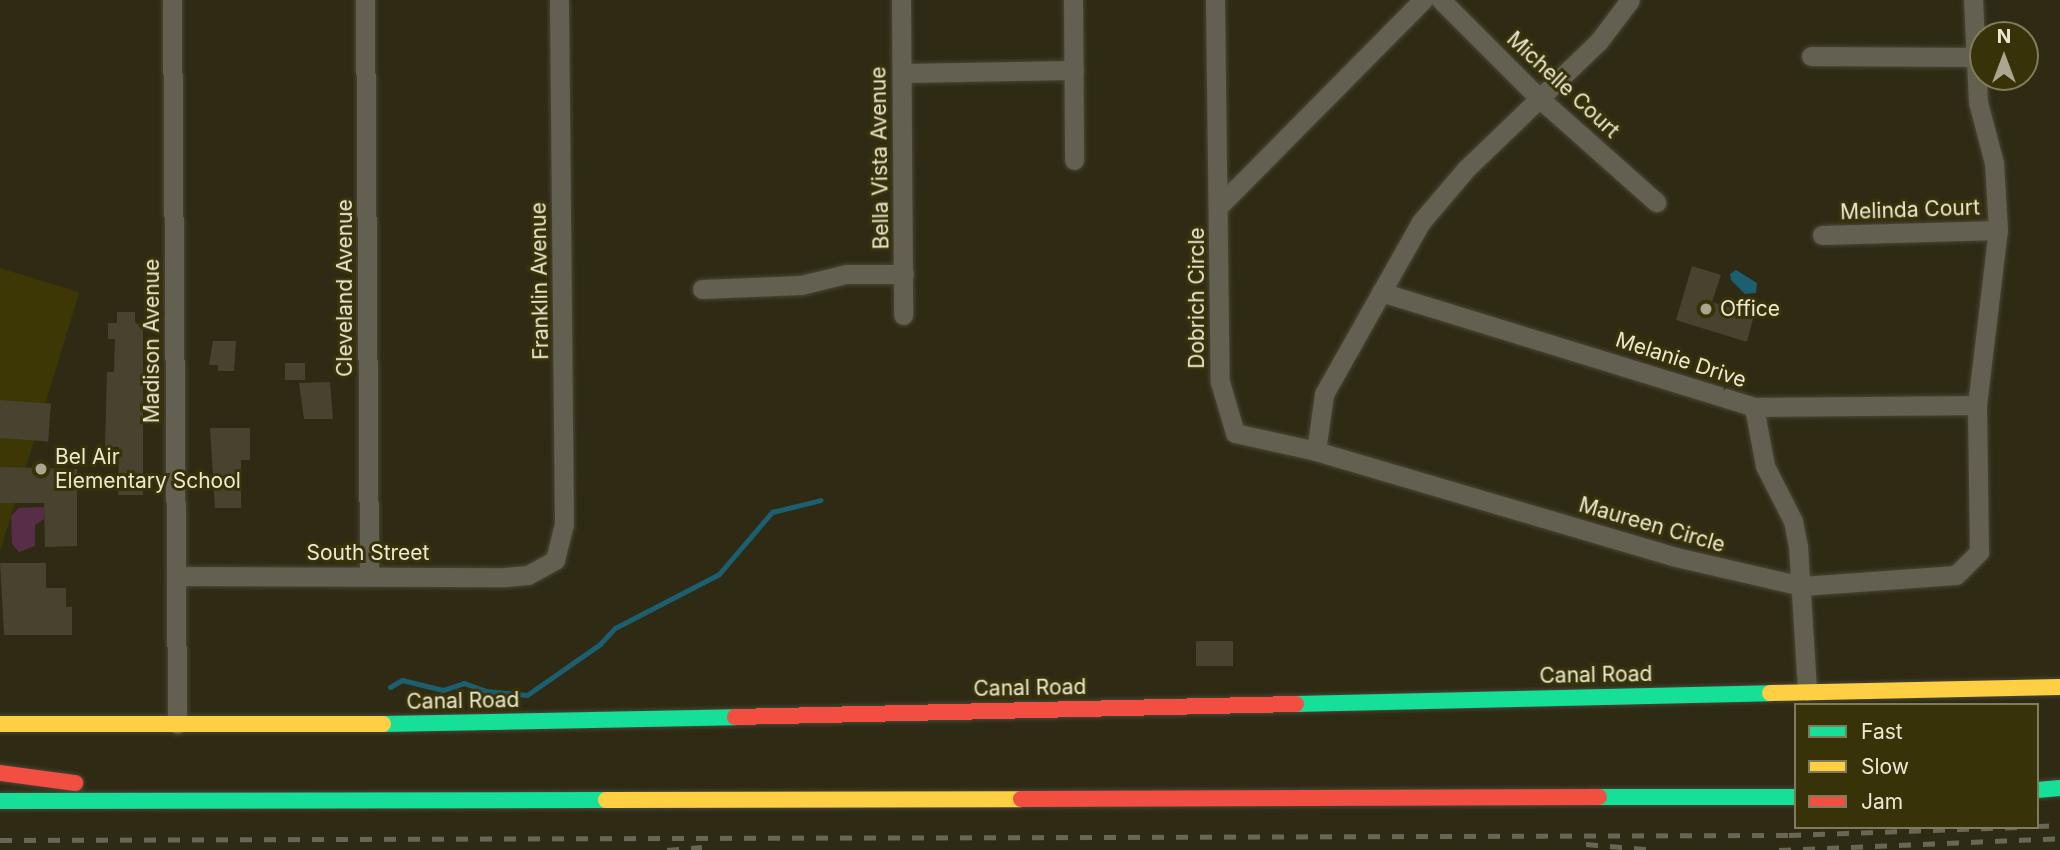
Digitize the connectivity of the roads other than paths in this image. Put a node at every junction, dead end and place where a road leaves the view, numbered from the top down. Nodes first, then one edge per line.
1 (172, 0) edge
2 (365, 0) edge
3 (559, 0) edge
4 (901, 0) edge
5 (1073, 0) edge
6 (1215, 0) edge
7 (1423, 0) edge
8 (1441, 0) edge
9 (1630, 0) edge
10 (1973, 0) edge
11 (1974, 21) edge
12 (1811, 56) dead end
13 (1969, 58) edge
14 (1073, 71) junction
15 (902, 73) junction
16 (1977, 91) edge
17 (1539, 98) junction
18 (1074, 160) dead end
19 (1656, 201) dead end
20 (1220, 205) junction
21 (1998, 230) junction
22 (1822, 235) dead end
23 (904, 274) junction
24 (702, 289) dead end
25 (1381, 292) junction
26 (903, 315) dead end
27 (1978, 405) junction
28 (1754, 407) junction
29 (1316, 451) junction
30 (555, 560) joint
31 (369, 575) junction
32 (176, 576) junction
33 (1802, 586) junction
34 (2060, 687) edge
35 (1807, 691) junction
36 (0, 723) edge
37 (177, 723) junction
38 (0, 773) edge
39 (2060, 788) edge
40 (2039, 790) edge
41 (1794, 797) edge
42 (0, 801) edge
43 (169, 801) junction

1 - 32 street, Madison Avenue
2 - 31 street, Cleveland Avenue
3 - 30 street, Franklin Avenue
4 - 15 street, Bella Vista Avenue
5 - 14 street
6 - 20 street, Dobrich Circle
7 - 20 street, Dobrich Circle
8 - 17 street, Michelle Court
9 - 17 street
10 - 11 street, Maureen Circle
12 - 13 street
14 - 15 street
14 - 18 street
15 - 23 street, Bella Vista Avenue
16 - 21 street, Maureen Circle
17 - 19 street, Michelle Court
17 - 25 street
20 - 29 street, Dobrich Circle
21 - 22 street, Melinda Court
21 - 27 street, Maureen Circle
23 - 24 street
23 - 26 street, Bella Vista Avenue
25 - 28 street, Melanie Drive
25 - 29 street
27 - 28 street, Melanie Drive
27 - 33 street, Maureen Circle
28 - 33 street
29 - 33 street, Maureen Circle
30 - 31 street, South Street
31 - 32 street, South Street
32 - 37 street, Madison Avenue
33 - 35 street
34 - 35 main road, Canal Road
35 - 37 main road, Canal Road
36 - 37 main road, Canal Road
38 - 43 main road
39 - 40 main road
41 - 43 main road
42 - 43 main road

